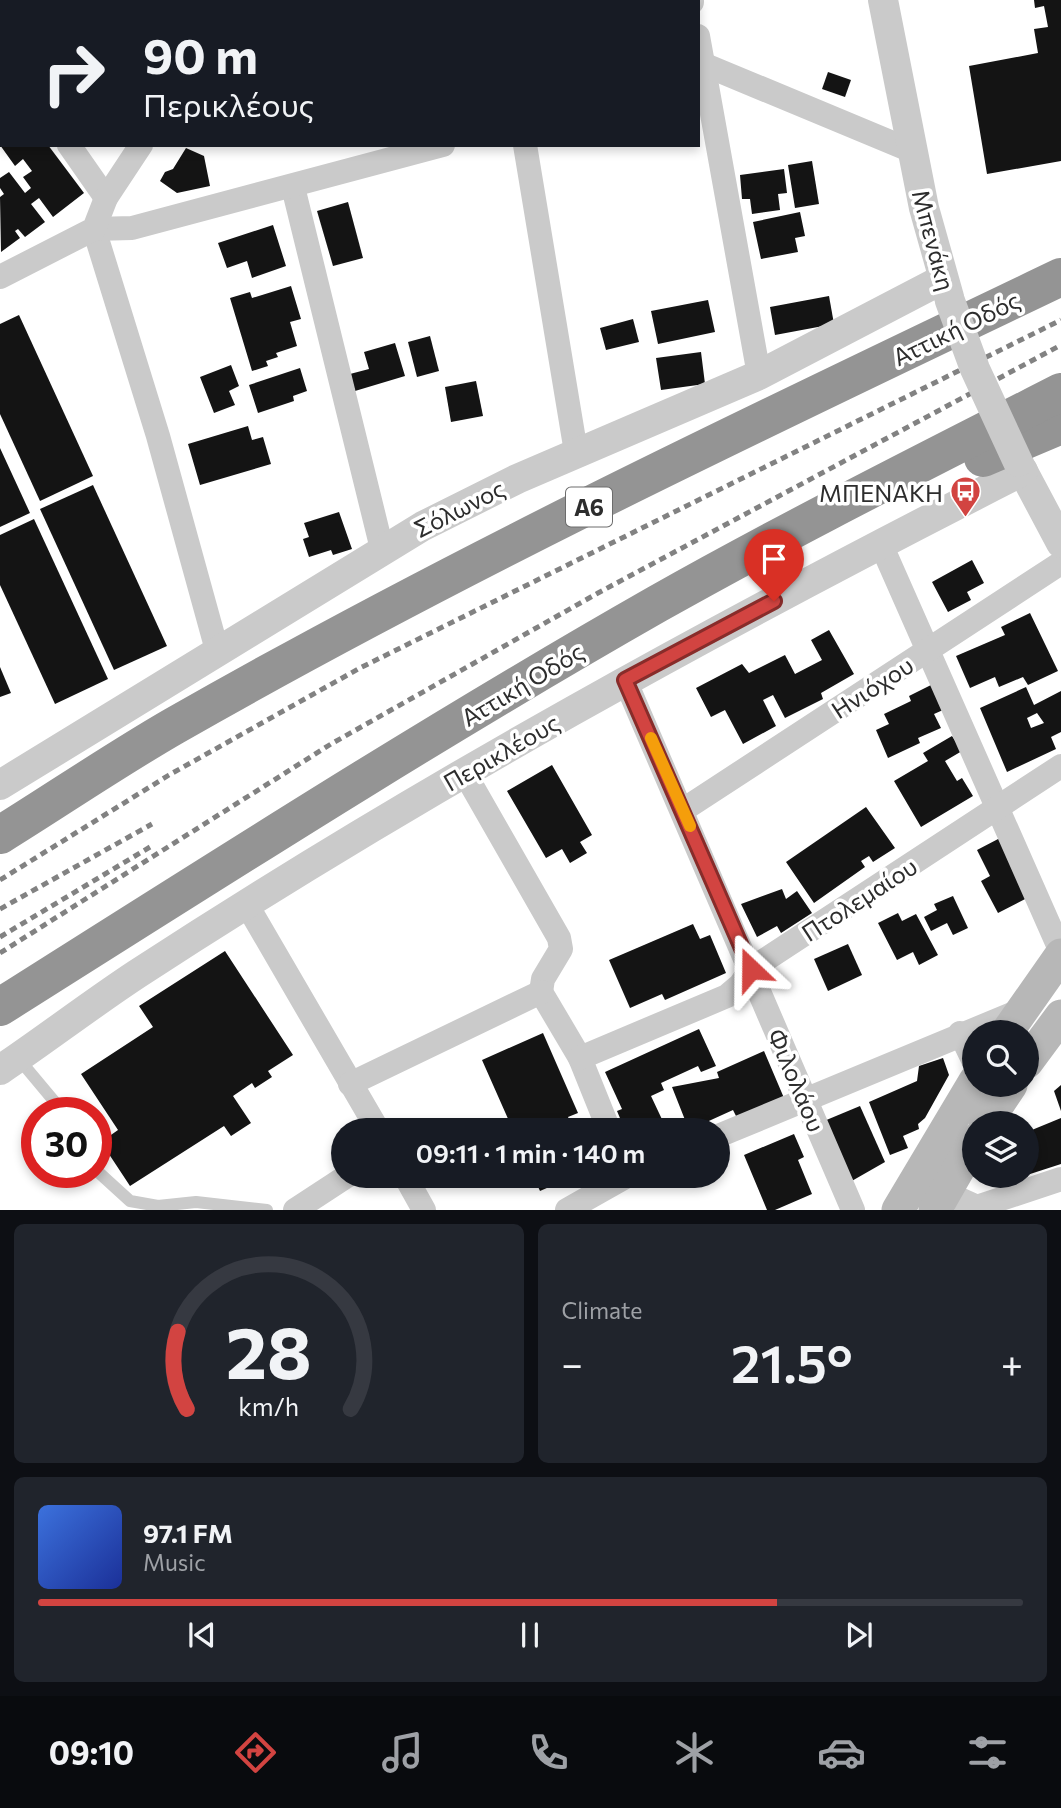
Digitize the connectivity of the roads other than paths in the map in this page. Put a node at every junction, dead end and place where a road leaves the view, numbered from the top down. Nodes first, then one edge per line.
1 (883, 0) edge
2 (701, 63) edge
3 (70, 147) edge
4 (140, 147) edge
5 (436, 147) edge
6 (525, 147) edge
7 (912, 150) junction
8 (293, 187) junction
9 (106, 198) junction
10 (93, 229) junction
11 (1061, 254) edge
12 (0, 277) edge
13 (1061, 277) edge
14 (947, 290) junction
15 (759, 375) junction
16 (841, 385) junction
17 (1061, 392) edge
18 (1061, 425) edge
19 (576, 452) junction
20 (1020, 467) junction
21 (838, 507) junction
22 (880, 542) junction
23 (1061, 542) edge
24 (382, 549) junction
25 (1061, 563) edge
26 (217, 650) junction
27 (928, 650) junction
28 (625, 680) junction
29 (1061, 766) edge
30 (464, 772) junction
31 (0, 785) edge
32 (997, 808) junction
33 (683, 810) junction
34 (0, 835) edge
35 (247, 905) junction
36 (1061, 953) edge
37 (751, 969) junction
38 (541, 992) junction
39 (0, 1007) edge
40 (1061, 1016) edge
41 (1017, 1020) edge
42 (960, 1033) joint
43 (962, 1037) edge
44 (1039, 1046) edge
45 (580, 1058) junction
46 (9, 1064) edge
47 (350, 1084) junction
48 (46, 1097) edge
49 (965, 1097) edge
50 (804, 1098) junction
51 (371, 1118) edge
52 (604, 1118) edge
53 (730, 1131) edge
54 (962, 1162) edge
55 (1061, 1179) edge
56 (112, 1185) edge
57 (331, 1186) edge
58 (412, 1188) edge
59 (605, 1188) edge
60 (939, 1201) edge
61 (978, 1208) edge
62 (267, 1209) edge
63 (295, 1209) edge
64 (424, 1209) edge
65 (567, 1209) edge
66 (853, 1209) edge
67 (898, 1209) edge

1 - 7 street, Μπενάκη
2 - 7 street
2 - 15 street
3 - 9 street
4 - 9 street
5 - 8 street
6 - 19 street
7 - 14 street, Μπενάκη
8 - 10 street
8 - 24 street
9 - 10 street
10 - 12 street
10 - 26 street
11 - 16 highway
13 - 16 highway, Αττική Οδός / Α6
14 - 15 street, Σόλωνος
14 - 20 street, Μπενάκη, bridge
15 - 19 street, Σόλωνος
16 - 34 highway, Αττική Οδός / Α6
17 - 21 highway, Αττική Οδός
18 - 21 highway
19 - 24 street, Σόλωνος
20 - 22 street, Περικλέους
20 - 23 street, Μπενάκη
21 - 39 highway, Αττική Οδός
22 - 27 street
22 - 28 street, Περικλέους
24 - 26 street, Σόλωνος
25 - 27 street, Ηνιόχου
26 - 31 street, Σόλωνος
27 - 32 street
27 - 33 street, Ηνιόχου
28 - 30 street, Περικλέους
28 - 33 street, Φιλολάου
29 - 32 street, Πτολεμαίου
30 - 35 street, Περικλέους
30 - 38 street
32 - 36 street
32 - 37 street, Πτολεμαίου
33 - 37 street, Φιλολάου
35 - 46 street, Περικλέους
35 - 47 street
36 - 41 main road
37 - 45 street, Πτολεμαίου
37 - 50 street, Φιλολάου
38 - 45 street
38 - 47 street
40 - 44 main road
42 - 43 street
42 - 50 street
45 - 52 street
46 - 48 lane
47 - 51 street
49 - 67 main road
50 - 53 street
50 - 66 street, Φιλολάου
54 - 60 main road
55 - 61 street
56 - 62 lane
57 - 63 street
58 - 64 street
59 - 65 street
60 - 61 street

